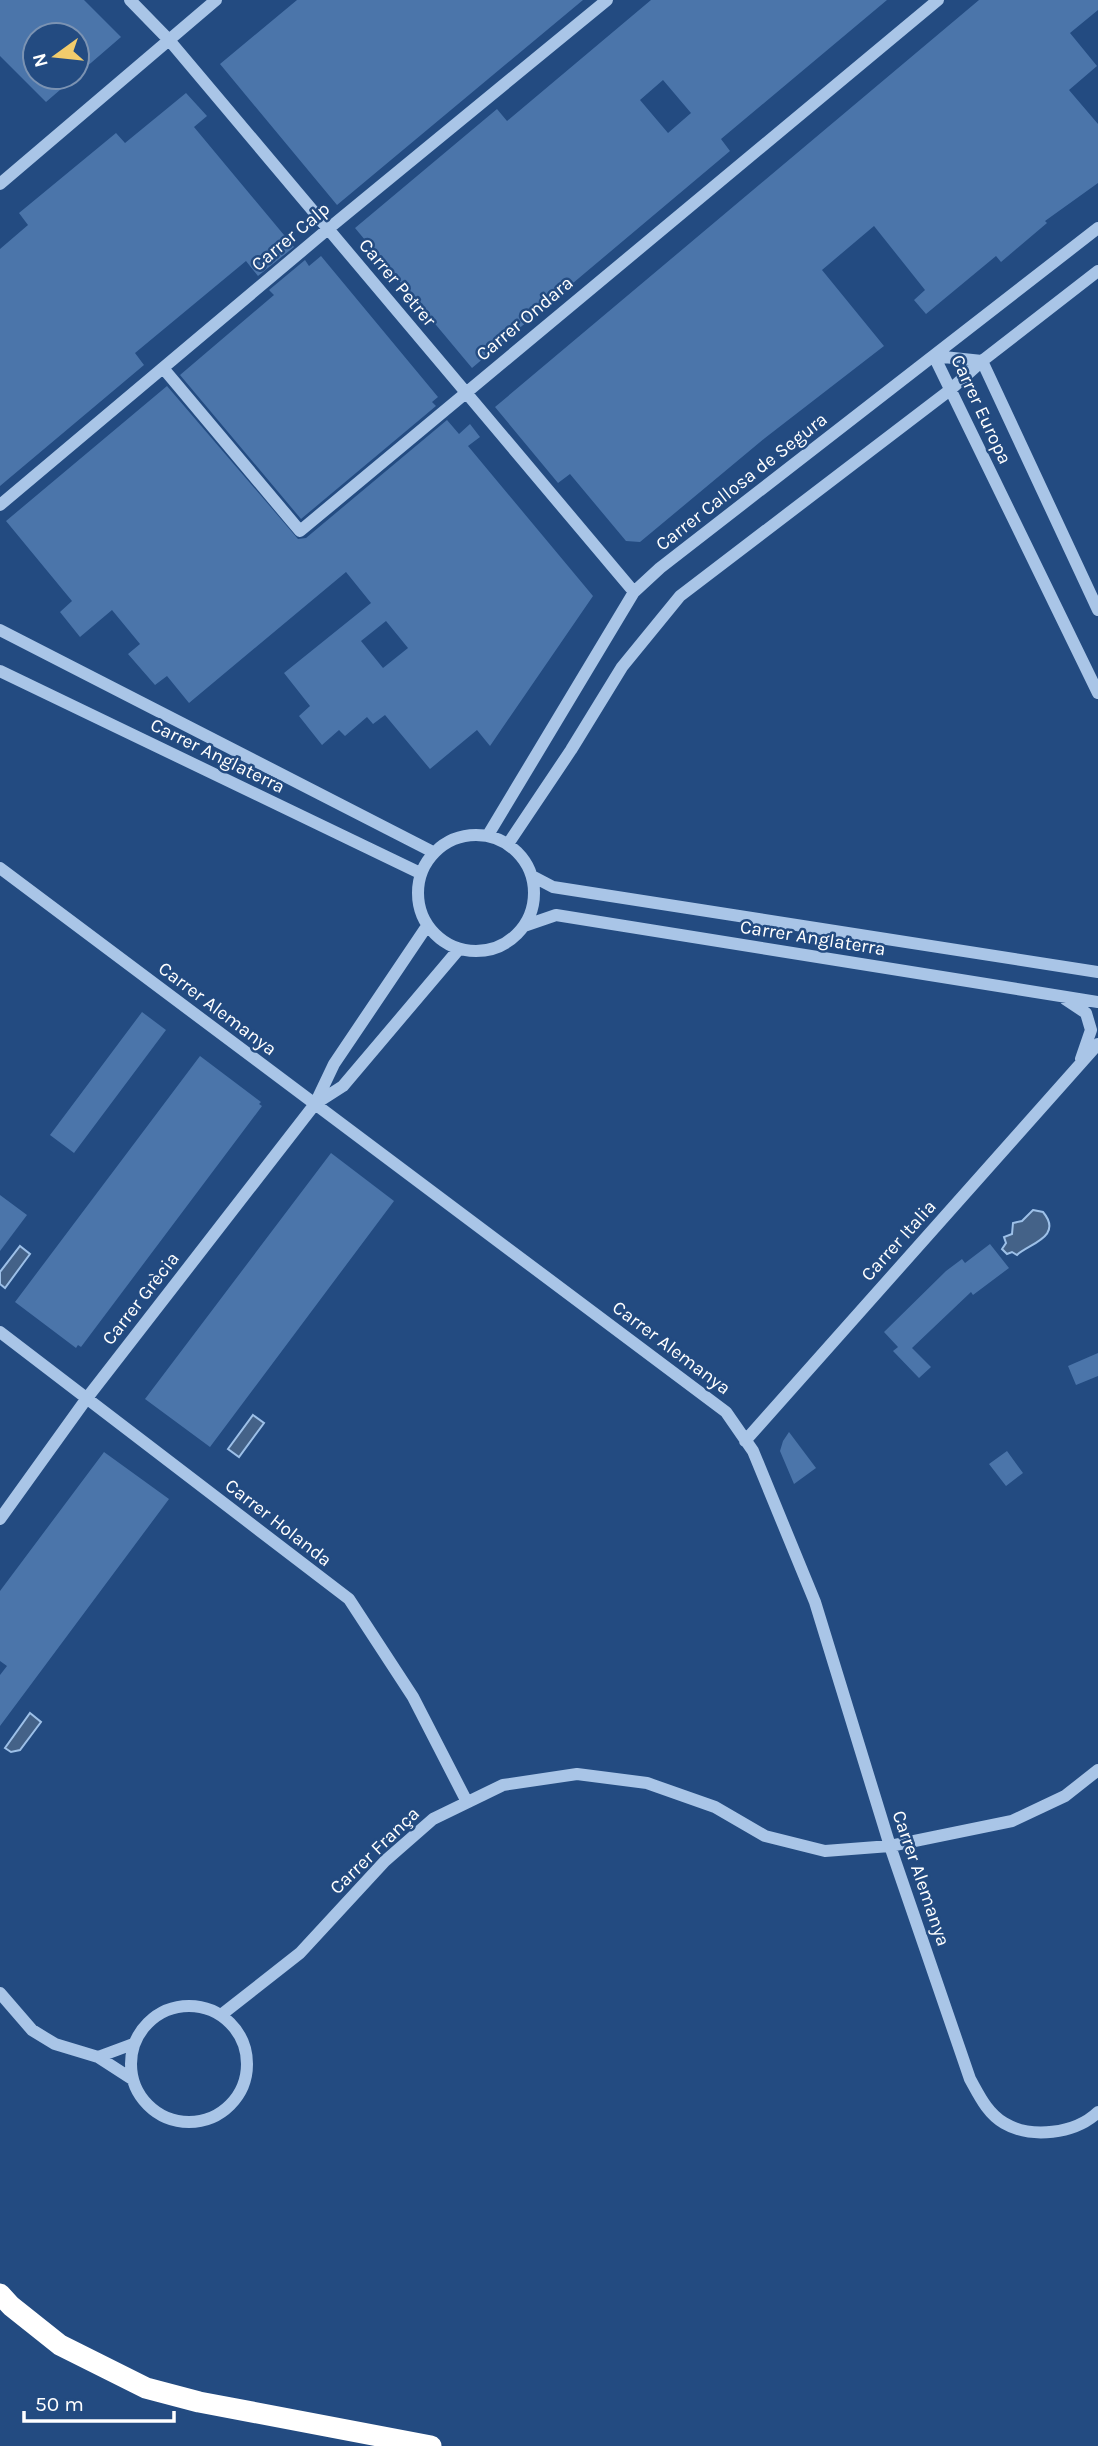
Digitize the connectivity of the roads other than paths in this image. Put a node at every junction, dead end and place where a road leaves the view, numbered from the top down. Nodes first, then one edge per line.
1 (131, 0) edge
2 (216, 0) edge
3 (607, 0) edge
4 (938, 0) edge
5 (169, 40) junction
6 (0, 184) edge
7 (1098, 228) edge
8 (328, 229) junction
9 (1098, 271) edge
10 (934, 356) junction
11 (982, 361) junction
12 (163, 368) junction
13 (950, 390) junction
14 (466, 392) junction
15 (0, 505) edge
16 (634, 592) junction
17 (1098, 610) edge
18 (0, 630) edge
19 (0, 671) edge
20 (1098, 693) edge
21 (488, 835) junction
22 (508, 844) junction
23 (433, 852) junction
24 (0, 868) edge
25 (420, 873) junction
26 (532, 876) junction
27 (427, 926) junction
28 (524, 926) junction
29 (459, 949) junction
30 (1098, 972) edge
31 (1060, 996) junction
32 (1098, 1002) edge
33 (1098, 1044) edge
34 (1079, 1066) junction
35 (315, 1104) junction
36 (0, 1332) edge
37 (87, 1398) junction
38 (745, 1441) junction
39 (0, 1519) edge
40 (1098, 1770) edge
41 (467, 1802) junction
42 (890, 1846) junction
43 (0, 1993) edge
44 (222, 2015) junction
45 (133, 2044) junction
46 (97, 2057) junction
47 (132, 2079) junction
48 (1098, 2112) edge
49 (0, 2294) edge
50 (431, 2446) edge

1 - 5 street, Carrer Petrer
2 - 5 street
3 - 8 street, Carrer Calp
4 - 14 street, Carrer Ondara
5 - 6 street
5 - 8 street, Carrer Petrer
7 - 10 street, Carrer Callosa de Segura
8 - 12 street, Carrer Calp
8 - 14 street, Carrer Petrer
9 - 11 street
10 - 11 street, Carrer Europa
10 - 13 street, Carrer Europa
10 - 16 street, Carrer Callosa de Segura
11 - 13 street
11 - 17 street, Carrer Europa
12 - 14 street, Carrer Ondara
12 - 15 street, Carrer Calp
13 - 20 street, Carrer Europa
13 - 22 street
14 - 16 street, Carrer Petrer
16 - 21 street, Carrer Callosa de Segura
18 - 23 street
19 - 25 street, Carrer Anglaterra
21 - 22 street
21 - 23 street
22 - 26 street
23 - 25 street
24 - 35 street, Carrer Alemanya
25 - 27 street
26 - 28 street
26 - 30 street, Carrer Anglaterra
27 - 29 street
27 - 35 street, Carrer Grècia
28 - 29 street
28 - 31 street, Carrer Anglaterra
29 - 35 street, Carrer Grècia
31 - 32 street, Carrer Anglaterra
31 - 34 street, Carrer Italia
33 - 34 street, Carrer Italia
34 - 38 street, Carrer Italia
35 - 37 street, Carrer Grècia
35 - 38 street, Carrer Alemanya
36 - 37 street, Carrer Holanda
37 - 39 street, Carrer Grècia
37 - 41 street, Carrer Holanda
38 - 42 street, Carrer Alemanya
40 - 42 street, Carrer França
41 - 42 street, Carrer França
41 - 44 street, Carrer França
42 - 48 street, Carrer Alemanya
43 - 46 street
44 - 45 street
44 - 47 street
45 - 46 street
45 - 47 street
46 - 47 street
49 - 50 highway

